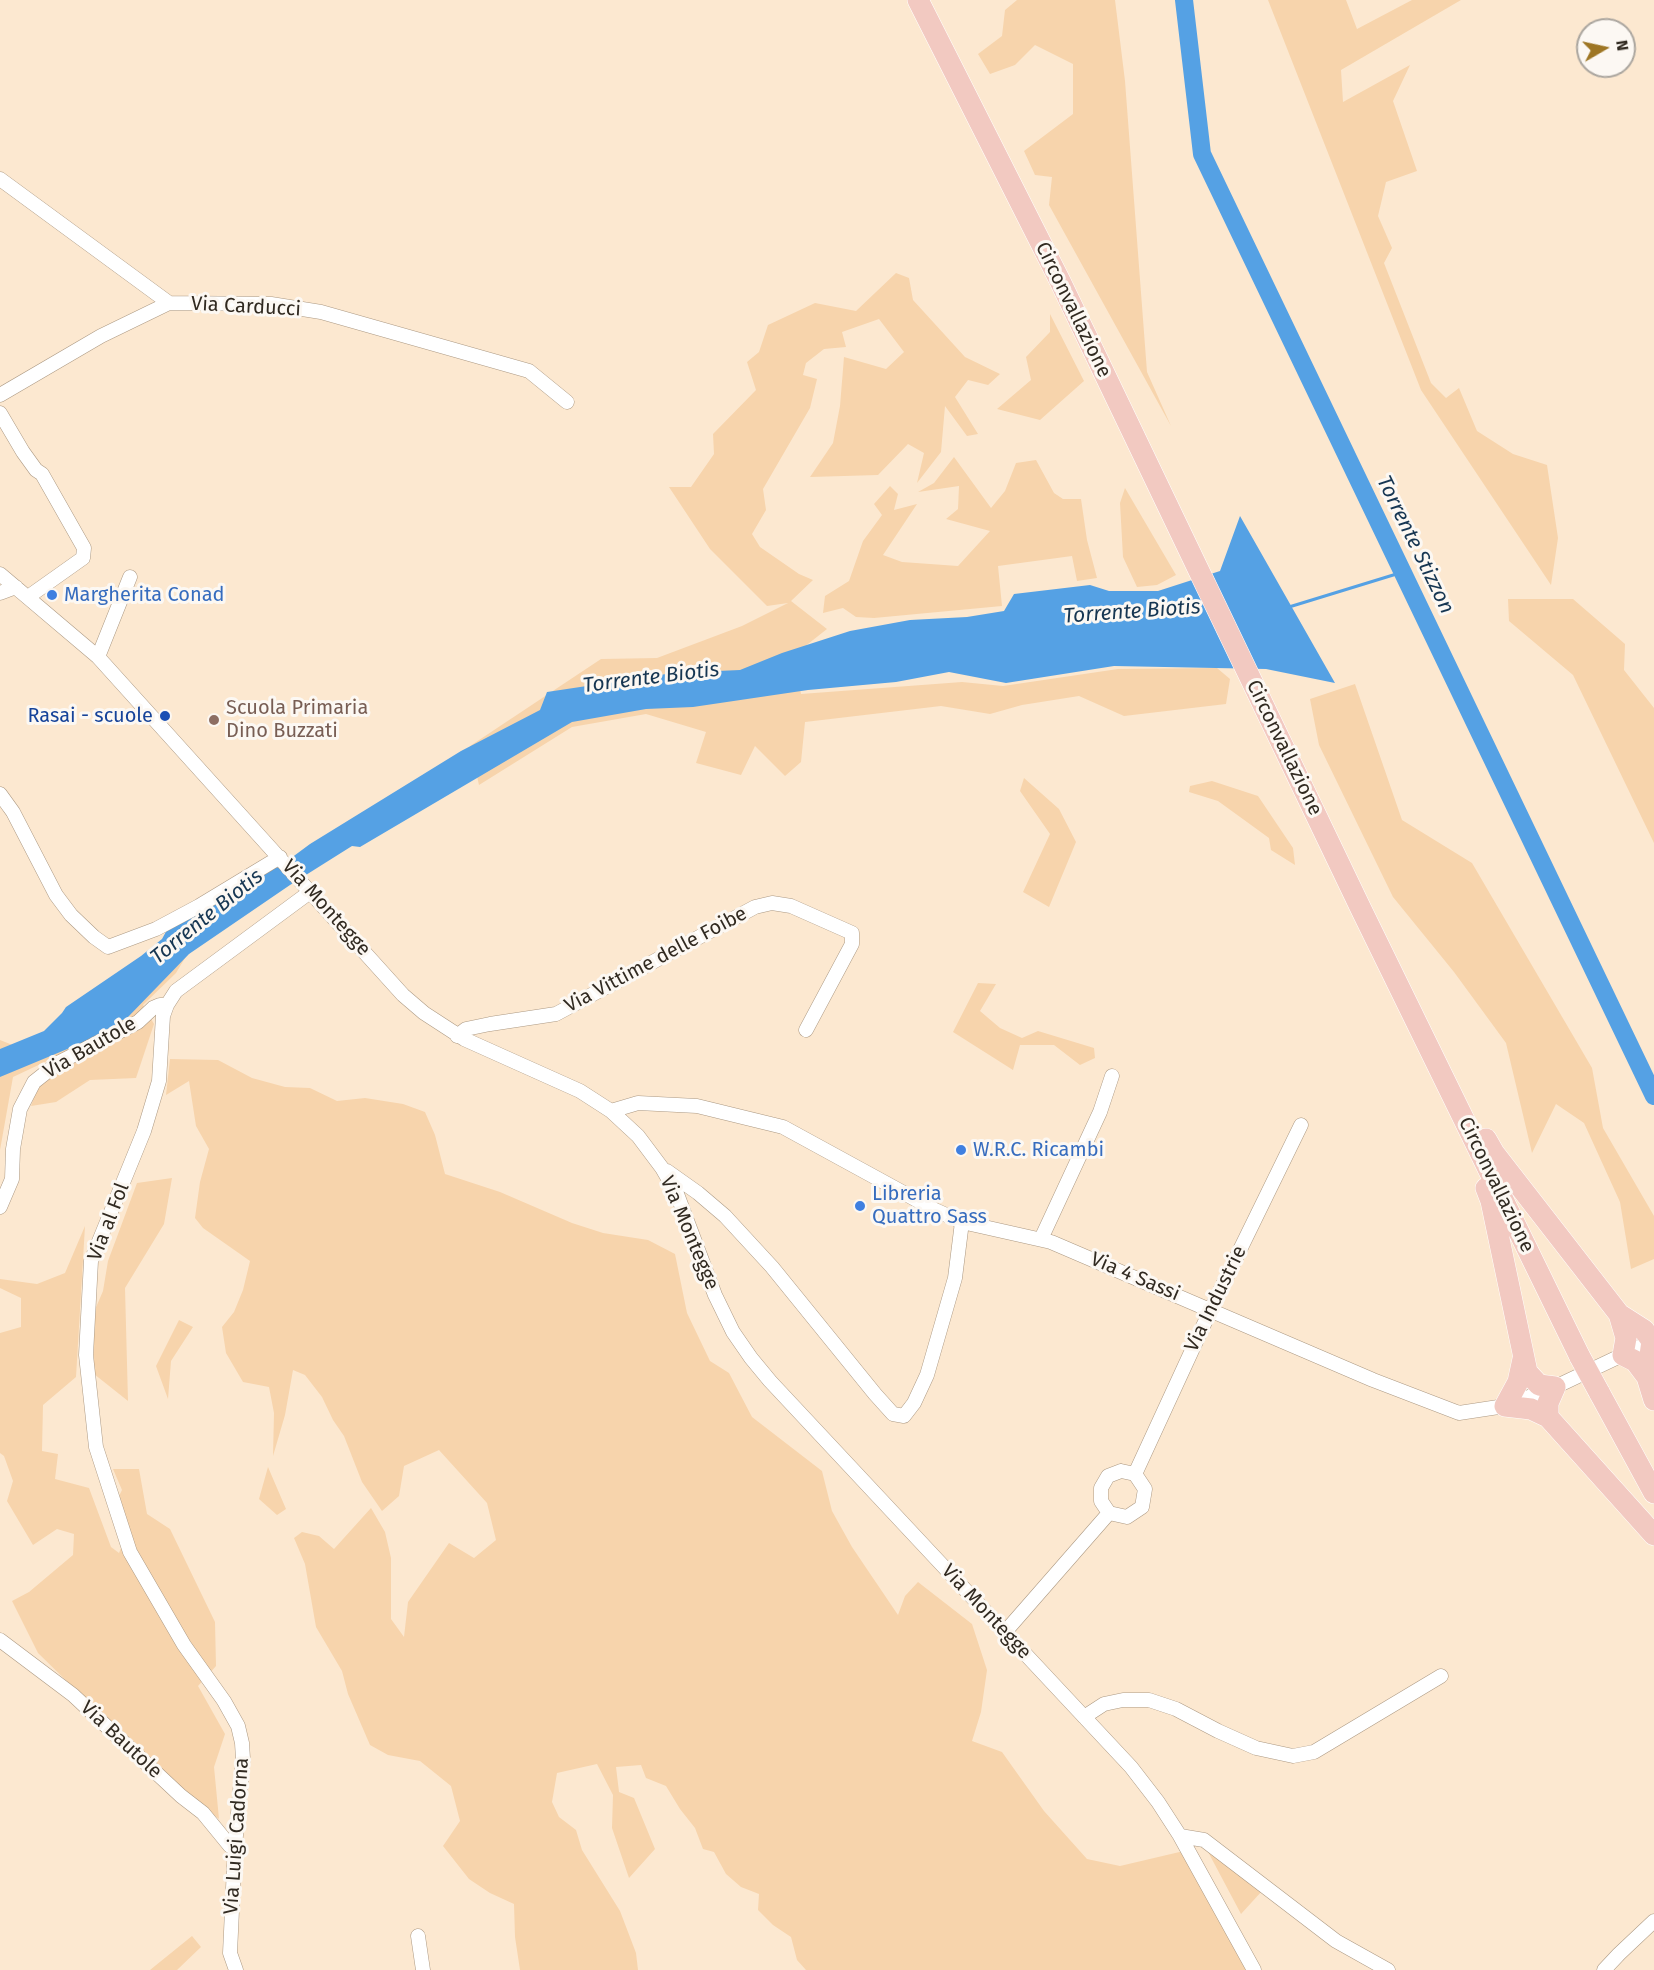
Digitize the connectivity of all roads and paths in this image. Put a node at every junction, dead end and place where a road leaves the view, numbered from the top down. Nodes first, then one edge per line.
1 (918, 0) edge
2 (0, 178) edge
3 (169, 303) junction
4 (0, 395) edge
5 (567, 402) dead end
6 (0, 413) edge
7 (0, 573) edge
8 (130, 577) dead end
9 (16, 586) junction
10 (0, 593) edge
11 (27, 597) junction
12 (98, 657) junction
13 (0, 794) edge
14 (288, 866) junction
15 (310, 892) junction
16 (167, 1005) junction
17 (806, 1030) dead end
18 (457, 1036) junction
19 (1112, 1076) dead end
20 (1443, 1077) junction
21 (611, 1111) junction
22 (1301, 1125) dead end
23 (662, 1168) junction
24 (0, 1207) edge
25 (962, 1222) junction
26 (1041, 1239) junction
27 (1211, 1309) junction
28 (1619, 1314) junction
29 (1653, 1340) edge
30 (1623, 1355) junction
31 (1523, 1359) junction
32 (1647, 1377) junction
33 (1555, 1386) junction
34 (1654, 1400) edge
35 (1505, 1406) junction
36 (1548, 1417) junction
37 (1134, 1474) junction
38 (1654, 1493) edge
39 (1109, 1513) junction
40 (1654, 1535) edge
41 (1005, 1632) junction
42 (0, 1640) edge
43 (183, 1645) joint
44 (1441, 1676) dead end
45 (1084, 1717) junction
46 (1180, 1836) junction
47 (236, 1846) junction
48 (1654, 1921) edge
49 (418, 1936) dead end
50 (236, 1970) edge
51 (423, 1970) edge
52 (1254, 1970) edge
53 (1388, 1970) edge
54 (1605, 1970) edge

1 - 20 highway, Circonvallazione
2 - 3 street
3 - 4 street, Via Carducci
3 - 5 street, Via Carducci
6 - 11 street
7 - 9 street, Via Montegge
8 - 12 street
9 - 10 street
9 - 11 street, Via Montegge
11 - 12 street, Via Montegge
12 - 14 street, Via Montegge
13 - 14 street
14 - 15 street, Via Montegge
15 - 16 street
15 - 18 street, Via Montegge
16 - 24 street, Via Bautole
16 - 43 street, Via al Fol
17 - 18 street, Via Vittime delle Foibe
18 - 21 street, Via Montegge
19 - 26 street
20 - 28 highway
20 - 31 highway
20 - 38 highway, Circonvallazione, bridge
21 - 23 street, Via Montegge
21 - 25 street, Via 4 Sassi
22 - 27 street, Via Industrie
23 - 25 street
23 - 41 street, Via Montegge
25 - 26 street, Via 4 Sassi
26 - 27 street, Via 4 Sassi
27 - 35 street, Via 4 Sassi
27 - 37 street, Via Industrie
28 - 29 highway
28 - 30 highway
29 - 30 street, Via 4 Sassi
29 - 32 highway
30 - 32 highway
30 - 33 street, Via 4 Sassi
31 - 33 highway
31 - 35 highway
32 - 34 highway
33 - 35 street, Via 4 Sassi
33 - 36 highway
35 - 36 highway
36 - 40 highway
37 - 39 street
37 - 39 street
39 - 41 street
41 - 45 street, Via Montegge
42 - 47 street, Via Bautole
43 - 47 street, Via Luigi Cadorna
44 - 45 street
45 - 46 street, Via Montegge
46 - 52 street, Via Montegge
46 - 53 street
47 - 50 street, Via Luigi Cadorna
48 - 54 street
49 - 51 street

